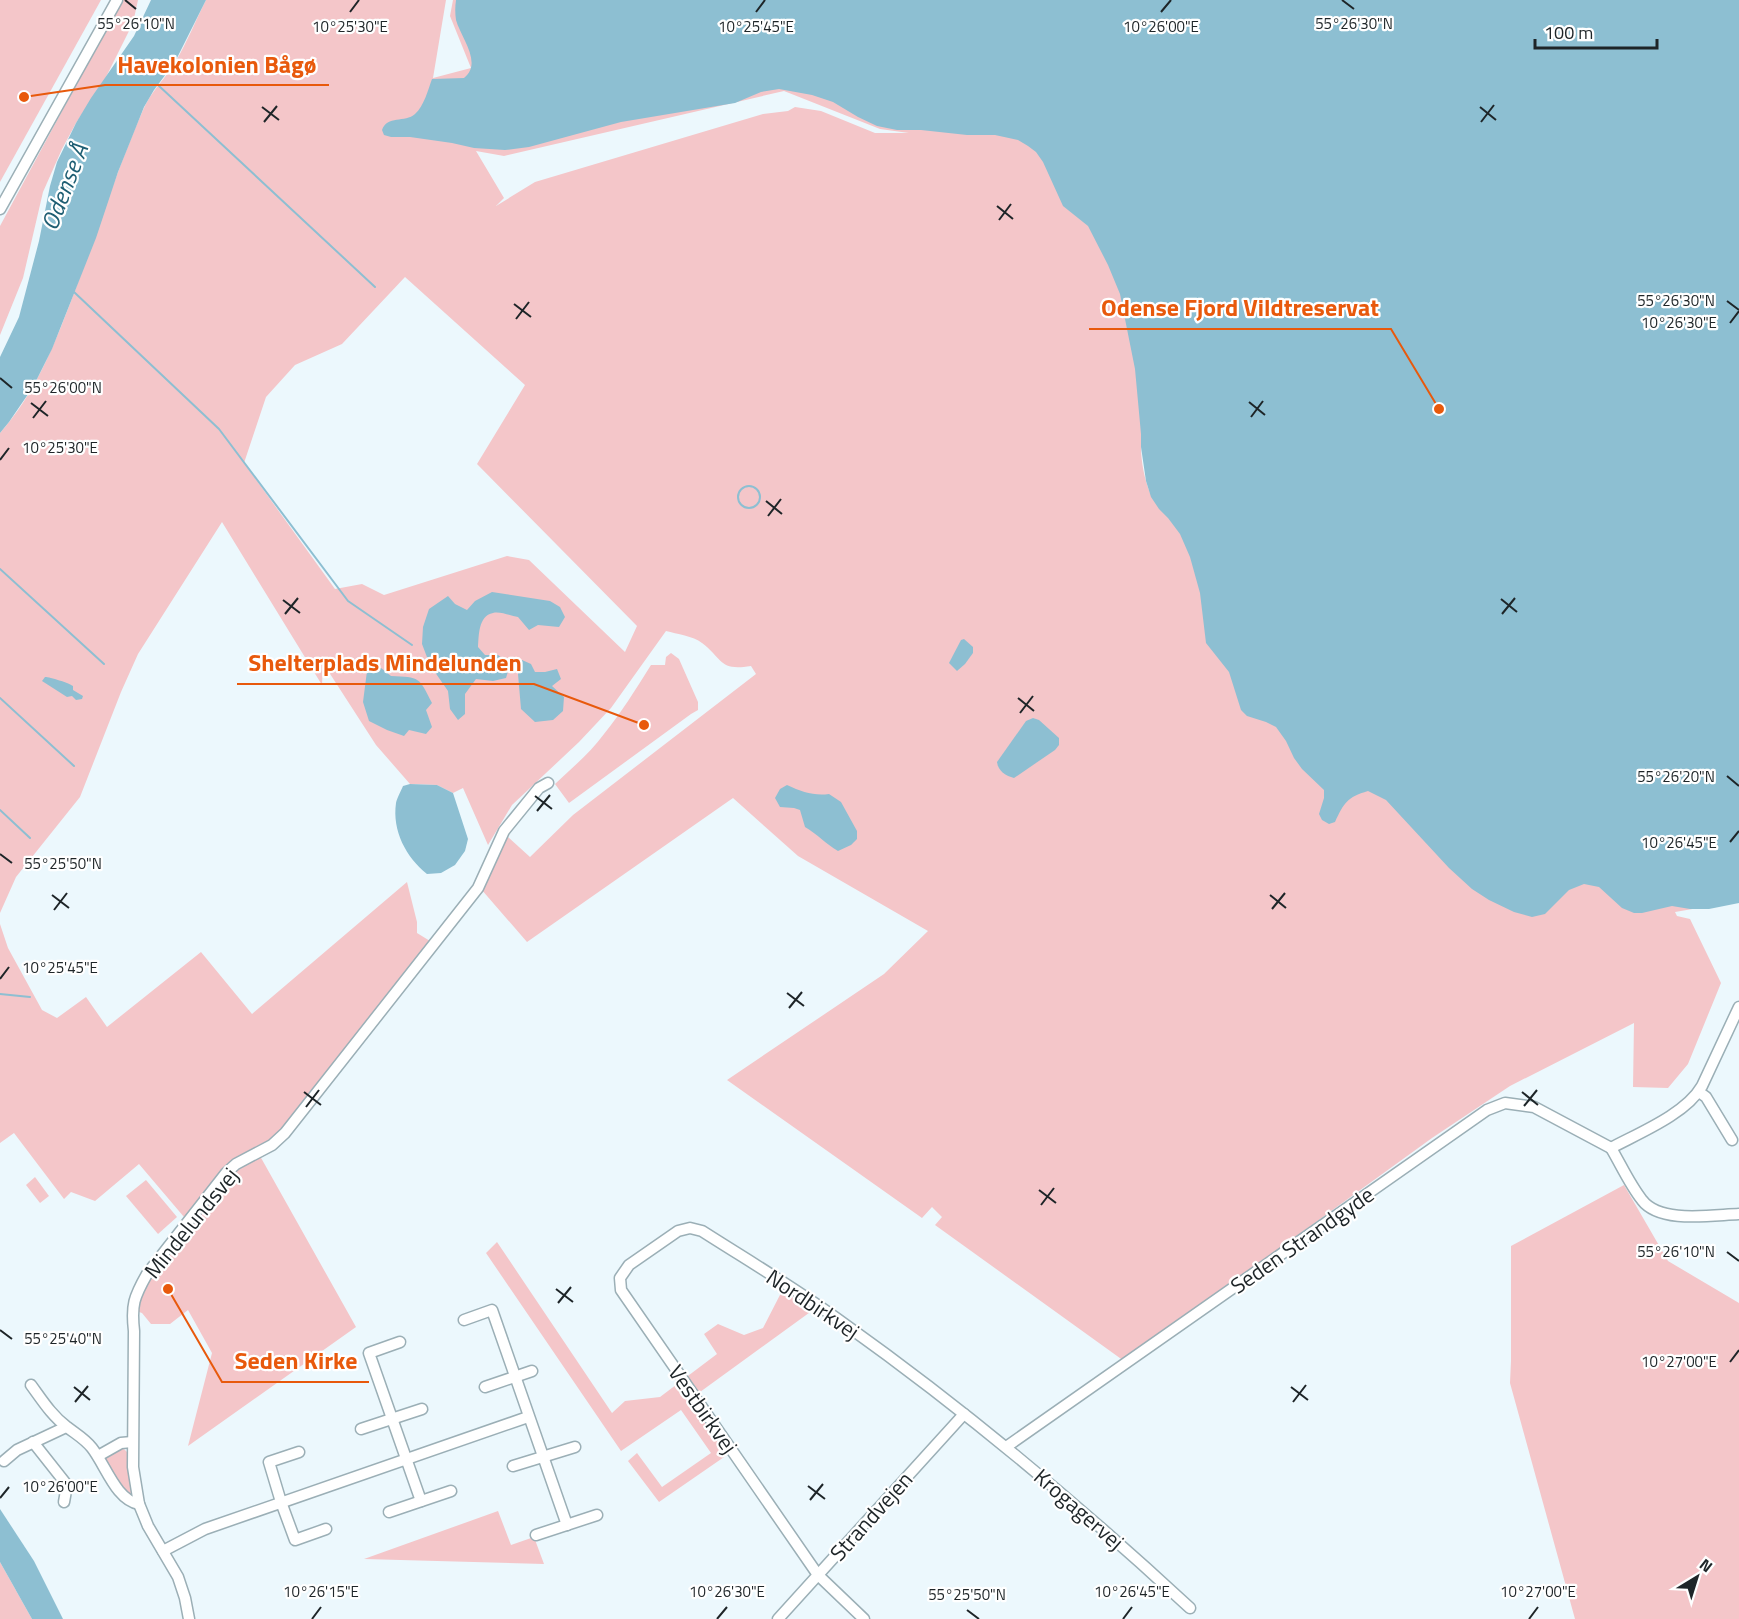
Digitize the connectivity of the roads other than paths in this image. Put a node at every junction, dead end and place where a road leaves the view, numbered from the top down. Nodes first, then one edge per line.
1 (117, 0) edge
2 (0, 209) edge
3 (548, 783) dead end
4 (1739, 1008) edge
5 (1699, 1092) junction
6 (1732, 1140) dead end
7 (1611, 1148) junction
8 (1739, 1214) edge
9 (653, 1248) joint
10 (464, 1320) dead end
11 (400, 1342) dead end
12 (532, 1371) dead end
13 (514, 1377) junction
14 (31, 1385) dead end
15 (484, 1387) dead end
16 (422, 1409) dead end
17 (964, 1414) junction
18 (528, 1417) junction
19 (391, 1419) junction
20 (66, 1427) junction
21 (362, 1429) dead end
22 (33, 1442) junction
23 (132, 1442) junction
24 (575, 1447) dead end
25 (1006, 1447) junction
26 (299, 1452) dead end
27 (98, 1456) junction
28 (543, 1457) junction
29 (406, 1459) junction
30 (4, 1461) dead end
31 (513, 1466) dead end
32 (451, 1491) dead end
33 (421, 1501) junction
34 (64, 1502) dead end
35 (281, 1502) junction
36 (139, 1504) junction
37 (389, 1512) dead end
38 (597, 1515) dead end
39 (567, 1525) junction
40 (326, 1529) dead end
41 (536, 1535) dead end
42 (163, 1551) junction
43 (818, 1575) junction
44 (1190, 1608) dead end
45 (189, 1619) edge
46 (778, 1619) edge
47 (864, 1619) edge

1 - 2 street
3 - 23 street, Mindelundsvej
4 - 5 street
5 - 6 street
5 - 7 street
7 - 8 street
7 - 25 street, Seden Strandgyde
9 - 17 street, Nordbirkvej
9 - 43 street, Vestbirkvej
10 - 13 street
11 - 19 street
12 - 13 street
13 - 15 street
13 - 18 street
14 - 20 street
16 - 19 street
17 - 25 street, Krogagervej
17 - 43 street, Strandvejen
18 - 28 street
18 - 29 street
19 - 21 street
19 - 29 street
20 - 22 street
20 - 27 street
22 - 30 street
22 - 34 street
23 - 27 street
23 - 36 street, Mindelundsvej
24 - 28 street
25 - 44 street, Krogagervej
26 - 35 street
27 - 36 street
28 - 31 street
28 - 39 street
29 - 33 street
29 - 35 street
32 - 33 street
33 - 37 street
35 - 40 street
35 - 42 street
36 - 42 street, Mindelundsvej
38 - 39 street
39 - 41 street
42 - 45 street, Mindelundsvej
43 - 46 street, Strandvejen
43 - 47 street, Vestbirkvej

